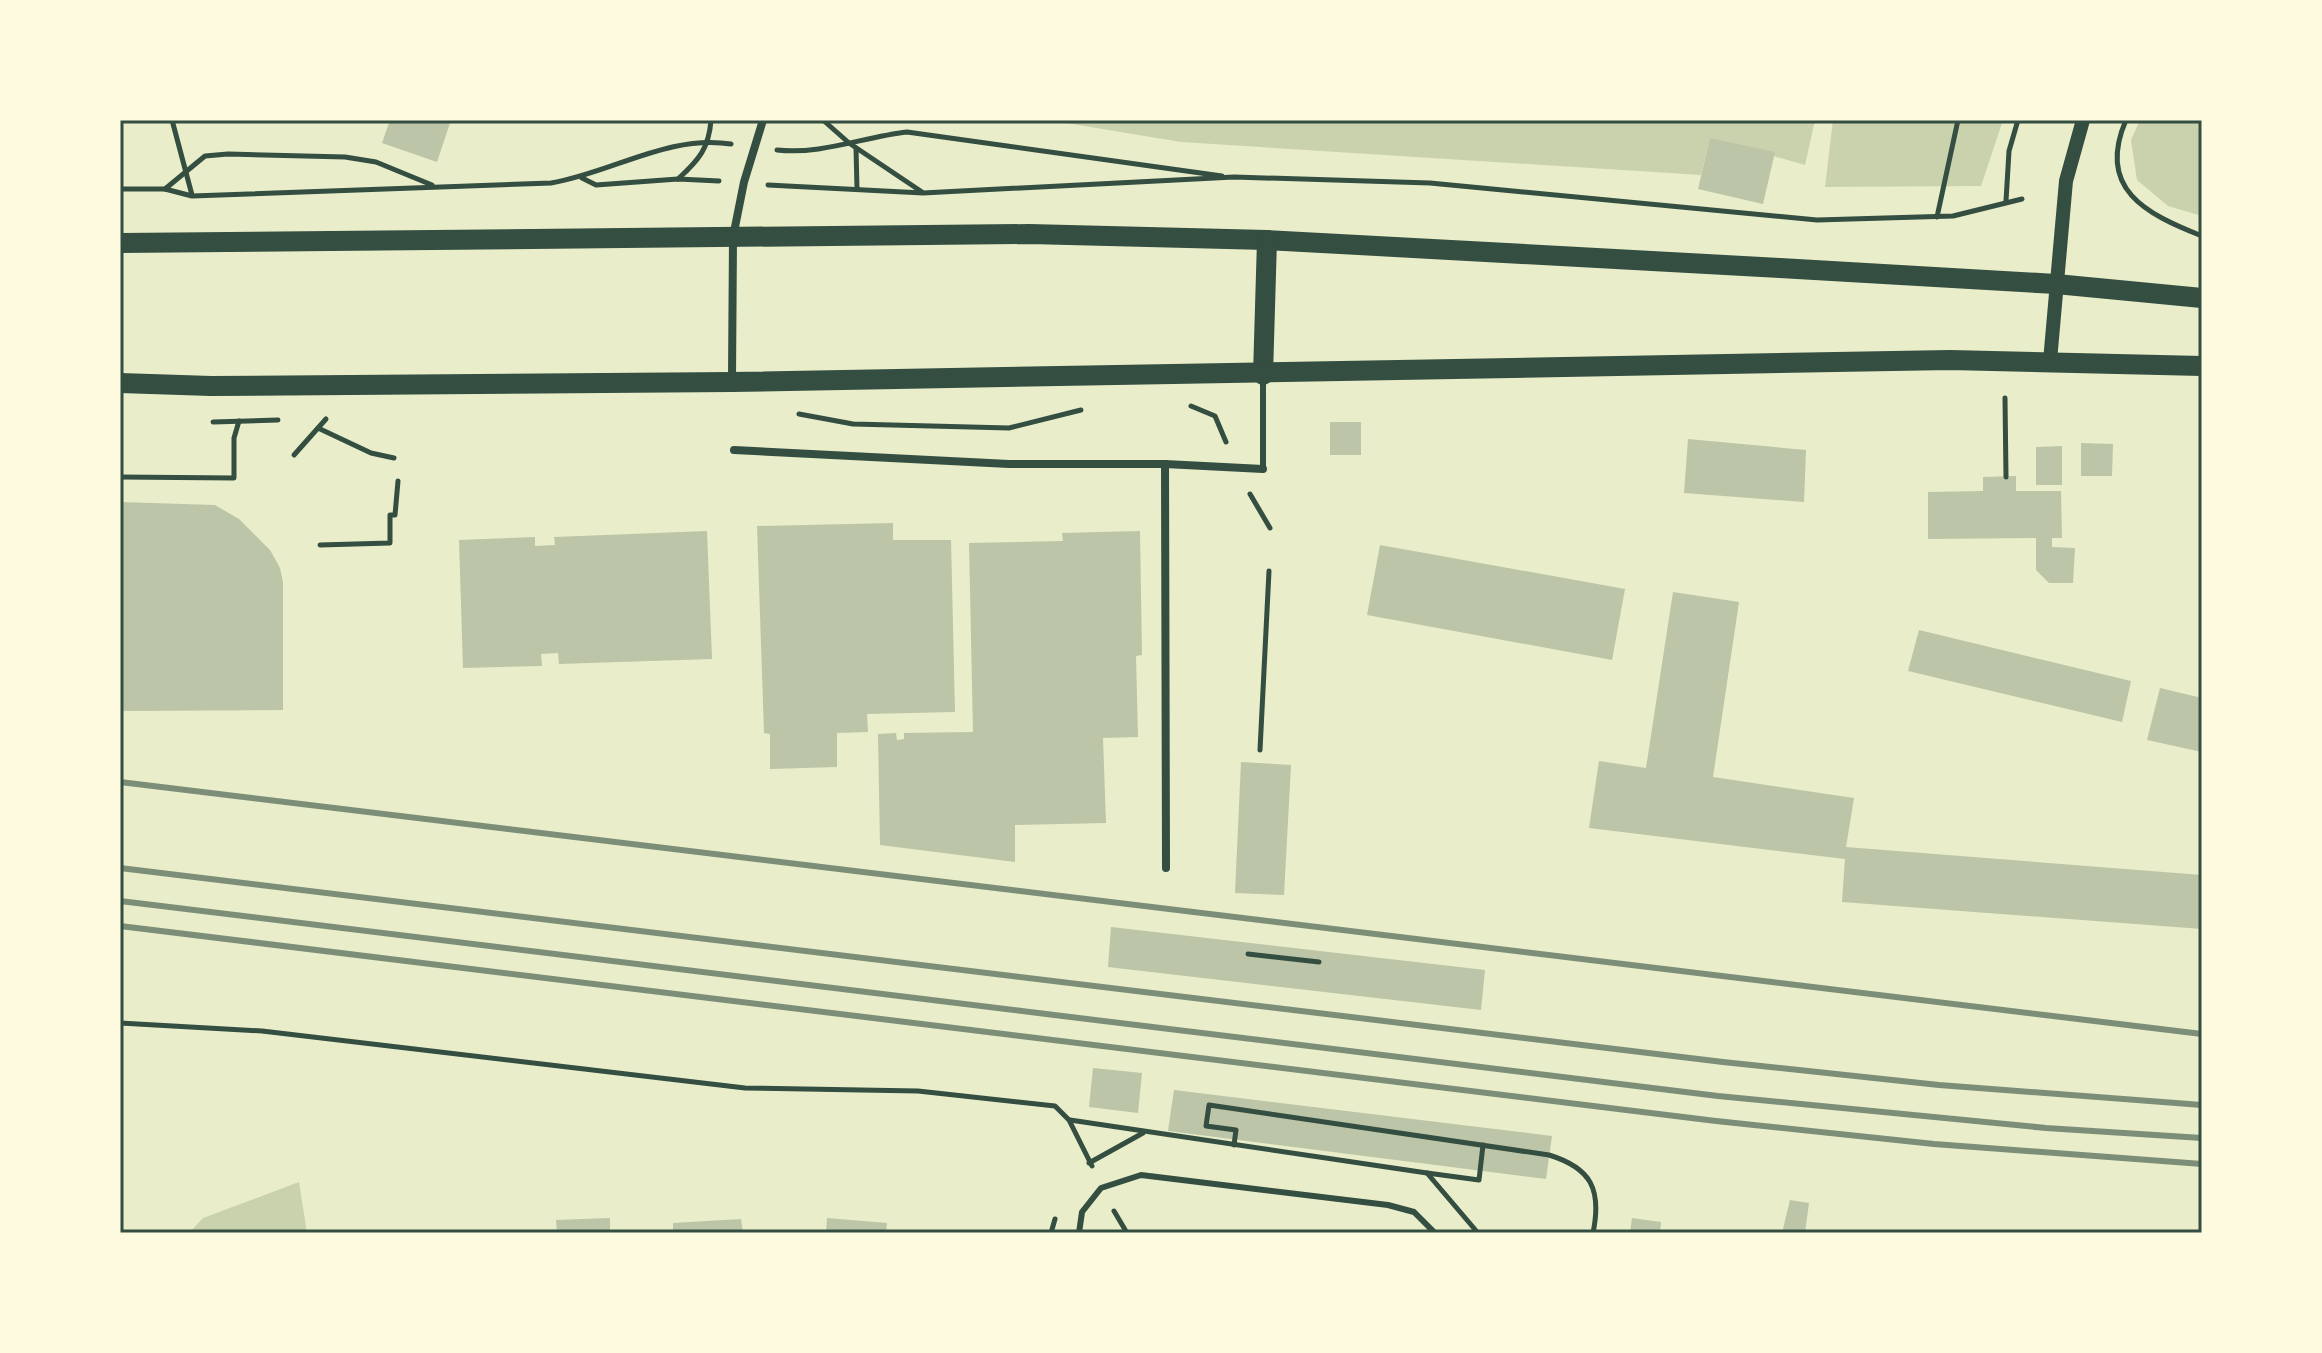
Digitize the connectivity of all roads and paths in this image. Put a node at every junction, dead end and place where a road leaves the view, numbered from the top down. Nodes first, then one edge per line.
1 (172, 120) edge
2 (711, 120) edge
3 (763, 120) edge
4 (823, 120) edge
5 (1958, 120) edge
6 (2018, 120) edge
7 (2083, 120) edge
8 (2126, 120) edge
9 (709, 141) junction
10 (849, 143) junction
11 (754, 148) junction
12 (856, 148) junction
13 (185, 170) junction
14 (1234, 177) junction
15 (582, 178) junction
16 (678, 179) junction
17 (744, 182) junction
18 (433, 185) junction
19 (120, 189) edge
20 (165, 189) junction
21 (857, 189) junction
22 (923, 193) junction
23 (192, 196) junction
24 (2022, 199) dead end
25 (2006, 201) junction
26 (1937, 217) junction
27 (2202, 236) edge
28 (733, 237) junction
29 (1267, 240) junction
30 (120, 243) edge
31 (2056, 284) junction
32 (2202, 298) edge
33 (2050, 361) junction
34 (2202, 366) edge
35 (1263, 375) junction
36 (732, 382) junction
37 (120, 383) edge
38 (2005, 398) dead end
39 (1090, 407) dead end
40 (794, 414) dead end
41 (326, 419) dead end
42 (239, 421) dead end
43 (318, 428) junction
44 (734, 450) dead end
45 (294, 455) dead end
46 (394, 458) dead end
47 (1165, 464) junction
48 (1263, 469) joint
49 (120, 477) edge
50 (2006, 477) dead end
51 (398, 481) dead end
52 (320, 545) dead end
53 (1269, 571) dead end
54 (1260, 750) dead end
55 (1166, 868) dead end
56 (1248, 954) dead end
57 (1319, 962) dead end
58 (120, 1023) edge
59 (1069, 1120) junction
60 (1234, 1145) junction
61 (1483, 1145) junction
62 (1427, 1173) junction
63 (1101, 1188) junction
64 (1079, 1233) edge
65 (1435, 1233) edge
66 (1478, 1233) edge
67 (1593, 1233) edge

1 - 13 path
2 - 9 path
3 - 11 street
4 - 10 path
5 - 26 path
6 - 25 path
7 - 31 street
8 - 27 path
9 - 11 path
9 - 15 path
9 - 16 path
10 - 11 path
10 - 12 path
10 - 14 path
11 - 17 street
12 - 21 path
12 - 22 path
13 - 18 path
13 - 20 path
13 - 23 path
14 - 22 path
14 - 26 path
15 - 16 path
15 - 18 path
16 - 17 path
17 - 21 path
17 - 28 street
18 - 23 path
19 - 20 path
20 - 23 path
21 - 22 path
24 - 25 path
25 - 26 path
28 - 29 main road
28 - 30 main road
28 - 36 street
29 - 31 main road
29 - 35 main road
31 - 32 main road
31 - 33 street
33 - 34 main road
33 - 35 main road
35 - 36 main road
35 - 48 lane
36 - 37 main road
38 - 50 path
39 - 40 path
41 - 43 path
42 - 49 path
43 - 45 path
43 - 46 path
44 - 47 street
47 - 48 street
47 - 55 street
51 - 52 path
53 - 54 path
56 - 57 path
58 - 59 path
59 - 60 path
59 - 63 path
60 - 61 path
60 - 62 path
61 - 62 path
61 - 67 path
62 - 66 path
63 - 64 lane
63 - 65 lane

